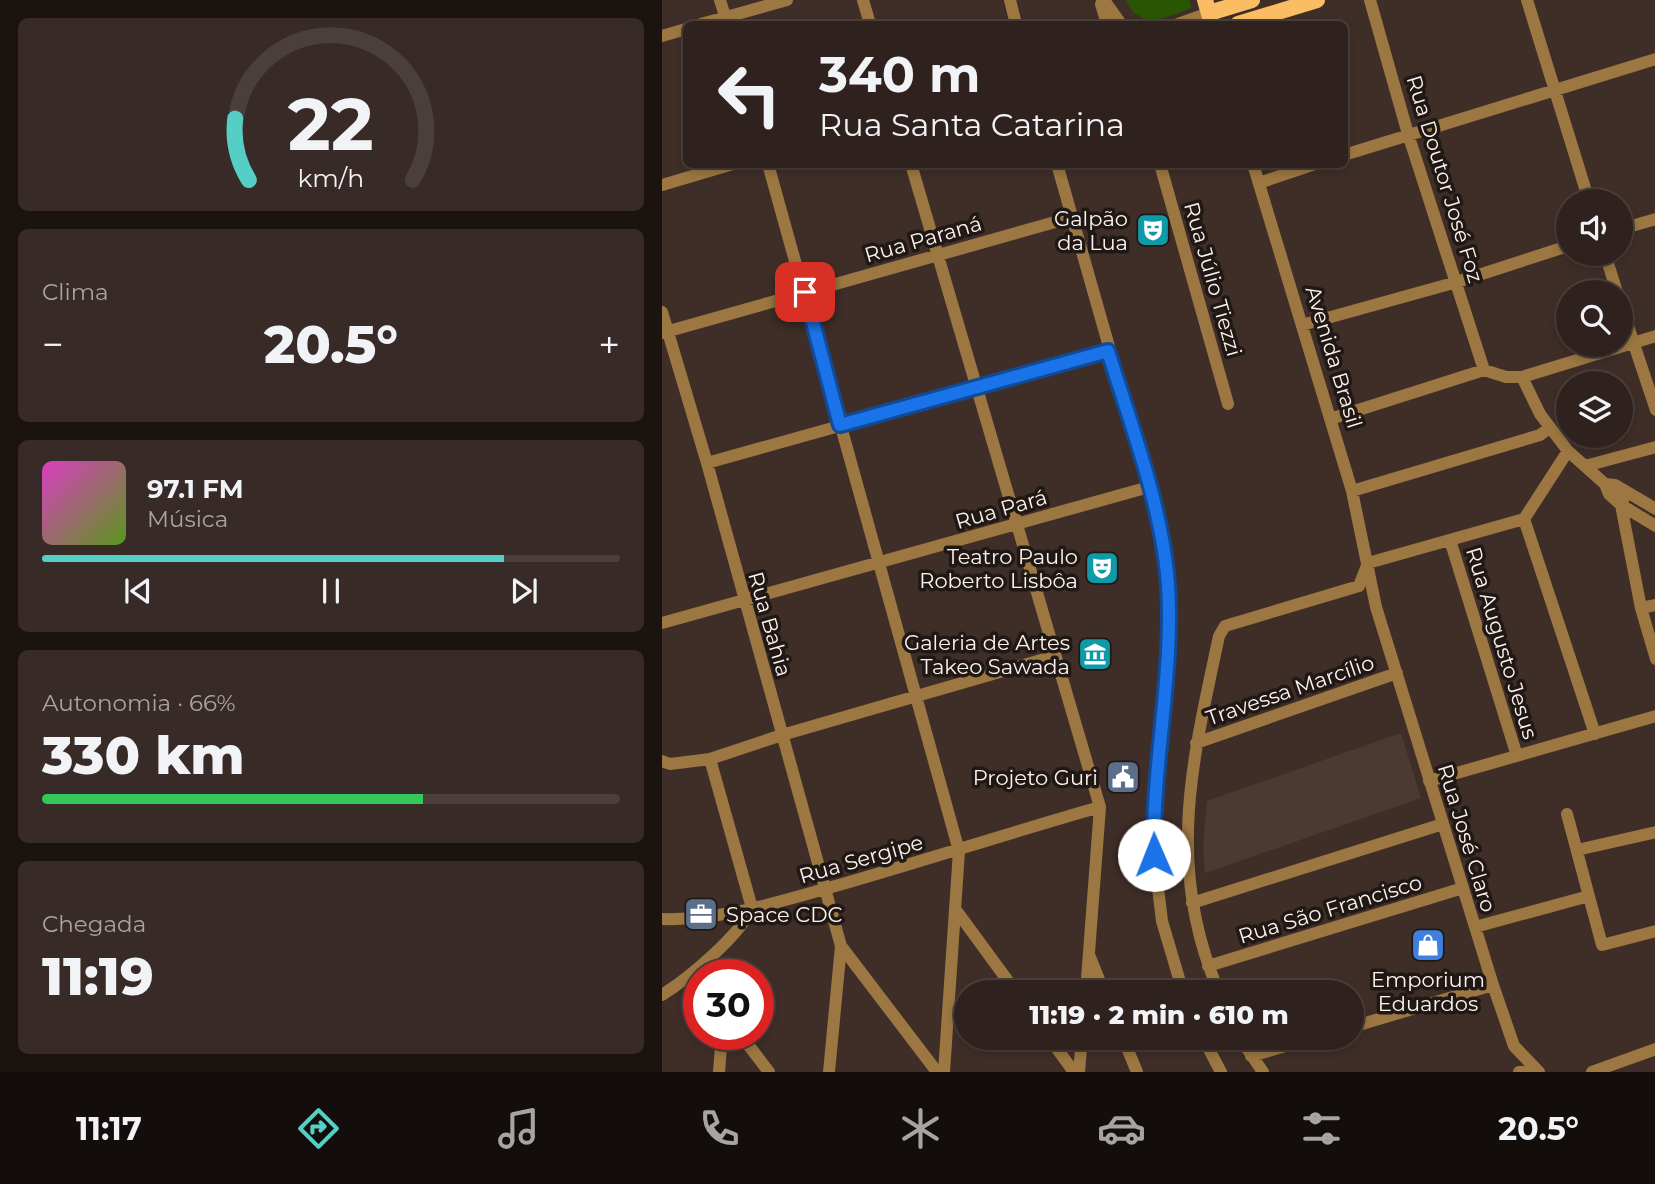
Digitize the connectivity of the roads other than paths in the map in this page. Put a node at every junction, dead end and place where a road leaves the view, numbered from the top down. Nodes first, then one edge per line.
1 (720, 0) edge
2 (787, 0) edge
3 (863, 0) edge
4 (1010, 0) edge
5 (1102, 0) edge
6 (1252, 0) edge
7 (1317, 0) edge
8 (1370, 0) edge
9 (1527, 0) edge
10 (1209, 12) edge
11 (726, 21) edge
12 (869, 21) edge
13 (1016, 21) edge
14 (1106, 21) edge
15 (1119, 21) edge
16 (1186, 21) edge
17 (1248, 21) edge
18 (683, 30) edge
19 (662, 36) edge
20 (1655, 59) edge
21 (1555, 91) junction
22 (1408, 134) junction
23 (1348, 154) edge
24 (719, 168) edge
25 (769, 168) edge
26 (912, 168) edge
27 (1058, 168) edge
28 (1161, 168) edge
29 (1254, 168) edge
30 (1303, 168) edge
31 (1259, 183) junction
32 (662, 184) edge
33 (1585, 189) edge
34 (1073, 217) junction
35 (1655, 219) edge
36 (1633, 225) edge
37 (1556, 250) edge
38 (937, 254) junction
39 (1457, 282) junction
40 (805, 292) junction
41 (662, 312) edge
42 (1302, 326) junction
43 (665, 332) edge
44 (1655, 336) edge
45 (1633, 343) joint
46 (1108, 351) junction
47 (1587, 357) edge
48 (1484, 370) junction
49 (1522, 377) junction
50 (976, 387) junction
51 (1228, 404) dead end
52 (1655, 410) edge
53 (1330, 419) junction
54 (840, 425) junction
55 (1549, 428) junction
56 (1655, 447) edge
57 (1568, 451) junction
58 (707, 463) junction
59 (1585, 466) junction
60 (1605, 484) junction
61 (1148, 488) junction
62 (1352, 491) junction
63 (1626, 492) junction
64 (1621, 505) junction
65 (1655, 509) edge
66 (1524, 519) junction
67 (1017, 524) junction
68 (1655, 526) edge
69 (1450, 541) junction
70 (1368, 563) junction
71 (878, 564) junction
72 (1359, 586) junction
73 (744, 603) junction
74 (1655, 605) edge
75 (1376, 607) junction
76 (1641, 608) junction
77 (662, 623) edge
78 (1055, 656) junction
79 (1655, 659) edge
80 (1397, 673) junction
81 (916, 696) junction
82 (1655, 716) edge
83 (1595, 734) junction
84 (782, 735) junction
85 (1196, 743) junction
86 (1517, 756) junction
87 (710, 759) junction
88 (662, 761) edge
89 (1429, 781) junction
90 (1100, 807) junction
91 (1567, 814) dead end
92 (1443, 824) junction
93 (1655, 832) edge
94 (1577, 850) junction
95 (959, 851) junction
96 (1463, 888) junction
97 (823, 889) junction
98 (1589, 896) junction
99 (1192, 903) junction
100 (752, 908) junction
101 (956, 910) junction
102 (662, 919) edge
103 (1475, 927) junction
104 (1655, 931) edge
105 (841, 946) junction
106 (1089, 953) junction
107 (711, 959) edge
108 (1208, 966) junction
109 (1007, 980) edge
110 (1087, 980) edge
111 (1099, 980) edge
112 (1180, 980) edge
113 (1214, 980) edge
114 (683, 983) edge
115 (1493, 985) junction
116 (662, 995) edge
117 (1364, 1023) edge
118 (1655, 1049) edge
119 (721, 1050) edge
120 (752, 1050) edge
121 (1059, 1050) edge
122 (1080, 1050) edge
123 (1128, 1050) edge
124 (1209, 1050) edge
125 (1247, 1050) edge
126 (1272, 1050) edge
127 (1251, 1056) junction
128 (719, 1072) edge
129 (769, 1072) edge
130 (829, 1072) edge
131 (937, 1072) edge
132 (944, 1072) edge
133 (1076, 1072) edge
134 (1137, 1072) edge
135 (1221, 1072) edge
136 (1263, 1072) edge
137 (1520, 1072) edge
138 (1537, 1072) edge
139 (1592, 1072) edge

1 - 11 street
2 - 11 street
3 - 12 street
4 - 13 street
5 - 14 street
5 - 15 street
6 - 10 main road
7 - 17 main road
8 - 22 street, Rua Doutor José Foz
9 - 21 street
10 - 16 street
18 - 19 street
20 - 21 street
21 - 22 street
21 - 33 street
22 - 23 street
22 - 39 street, Rua Doutor José Foz
24 - 32 street
25 - 40 street
26 - 38 street
27 - 34 street
28 - 51 street, Rua Júlio Tiezzi
29 - 31 street, Avenida Brasil
30 - 31 street
31 - 42 street, Avenida Brasil
34 - 38 street, Rua Paraná
34 - 46 street
35 - 36 street
37 - 39 street
38 - 40 street, Rua Paraná
38 - 50 street
39 - 42 street
39 - 48 street, Rua Doutor José Foz
40 - 43 street, Rua Paraná
40 - 54 street
41 - 43 street, Rua Bahia
42 - 53 street, Avenida Brasil
43 - 58 street, Rua Bahia
44 - 45 street
45 - 52 street
46 - 50 street
46 - 61 street
47 - 49 street
48 - 49 street
48 - 53 street
49 - 55 street
50 - 54 street
50 - 67 street
53 - 62 street, Avenida Brasil
54 - 58 street
54 - 71 street
55 - 57 street
55 - 62 street
56 - 59 street
57 - 59 street
57 - 66 street
58 - 73 street, Rua Bahia
59 - 60 street
60 - 63 street
60 - 64 street
61 - 67 street, Rua Pará
61 - 112 street
62 - 70 street, Avenida Brasil
63 - 64 street
63 - 65 street
64 - 68 street
64 - 76 street
66 - 69 street
66 - 83 street
67 - 71 street, Rua Pará
67 - 78 street
69 - 70 street
69 - 86 street, Rua Augusto Jesus
70 - 72 street
70 - 75 street, Rua José Claro
71 - 73 street, Rua Pará
71 - 81 street
72 - 75 street, Rua José Claro
72 - 85 street
73 - 77 street, Rua Pará
73 - 84 street, Rua Bahia
74 - 76 street
75 - 80 street, Rua José Claro
76 - 79 street
78 - 81 street
78 - 90 street
80 - 85 street, Travessa Marcílio
80 - 89 street, Rua José Claro
81 - 84 street
81 - 95 street
82 - 83 street
83 - 86 street
84 - 87 street
84 - 97 street, Rua Bahia
85 - 99 street
86 - 89 street
87 - 88 street
87 - 100 street
89 - 92 street, Rua José Claro
90 - 95 street, Rua Sergipe
90 - 106 street
91 - 94 street
92 - 96 street, Rua José Claro
92 - 99 street
93 - 94 street
94 - 98 street
95 - 97 street, Rua Sergipe
95 - 101 street
96 - 103 street, Rua José Claro
96 - 108 street, Rua São Francisco
97 - 100 street, Rua Sergipe
97 - 105 street, Rua Bahia
98 - 103 street
98 - 104 street
99 - 108 street
100 - 102 street, Rua Sergipe
100 - 107 street
101 - 109 street
101 - 132 street
103 - 115 street, Rua José Claro
105 - 130 street
105 - 131 street
106 - 110 street
106 - 111 street
108 - 113 street
114 - 116 street
115 - 117 street
115 - 138 street, Rua José Claro
118 - 139 street
119 - 128 street
120 - 129 street
121 - 133 street
122 - 133 street
123 - 134 street
124 - 135 street
125 - 127 street
126 - 127 street
127 - 136 street
137 - 138 street

